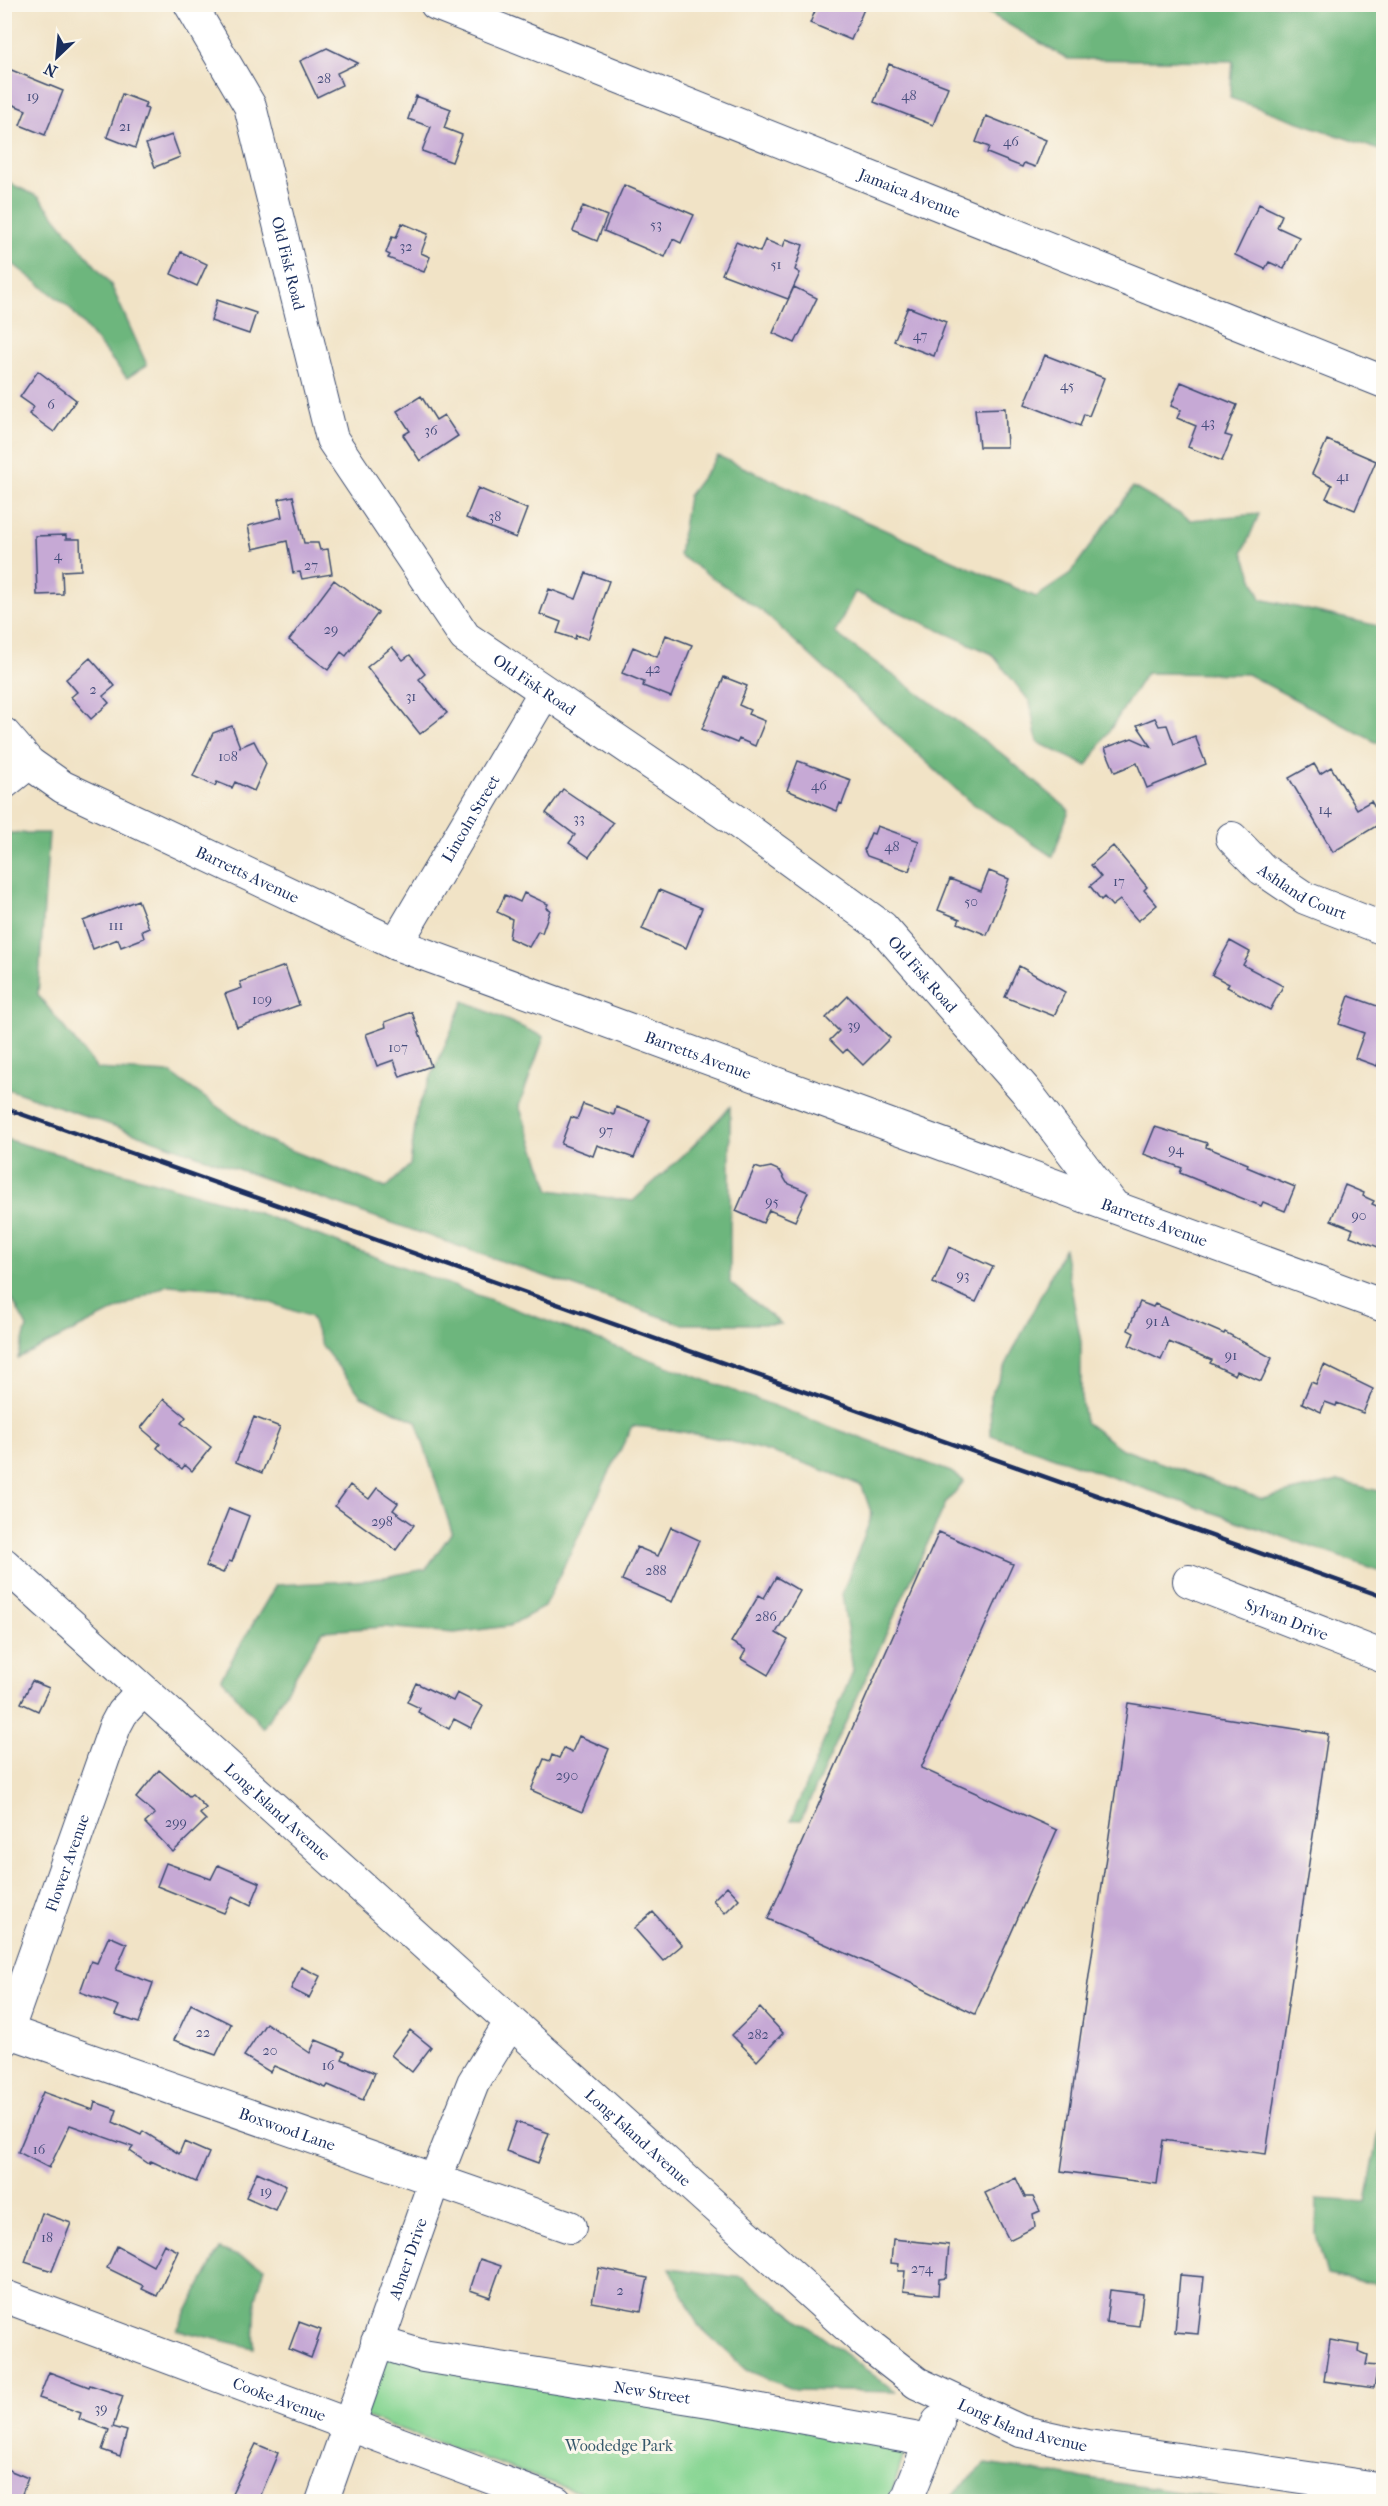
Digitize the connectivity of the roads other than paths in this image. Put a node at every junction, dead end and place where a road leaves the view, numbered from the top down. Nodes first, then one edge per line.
1 (190, 4) edge
2 (436, 4) edge
3 (1383, 382) edge
4 (544, 693) junction
5 (4, 735) edge
6 (29, 763) junction
7 (4, 783) edge
8 (1232, 838) dead end
9 (1383, 928) edge
10 (396, 944) junction
11 (1112, 1204) junction
12 (1383, 1306) edge
13 (4, 1564) edge
14 (1190, 1581) dead end
15 (1383, 1657) edge
16 (142, 1691) junction
17 (510, 2023) junction
18 (6, 2034) edge
19 (435, 2180) junction
20 (570, 2227) dead end
21 (4, 2296) edge
22 (377, 2342) junction
23 (947, 2399) junction
24 (350, 2427) junction
25 (930, 2441) junction
26 (1383, 2489) edge
27 (322, 2502) edge
28 (555, 2502) edge
29 (906, 2502) edge

1 - 4 street, Old Fisk Road
2 - 3 street, Jamaica Avenue
4 - 10 street, Lincoln Street
4 - 11 street, Old Fisk Road
5 - 6 street, Barretts Avenue
6 - 7 street
6 - 10 street, Barretts Avenue
8 - 9 street, Ashland Court
10 - 11 street, Barretts Avenue
11 - 12 street, Barretts Avenue
13 - 16 street, Long Island Avenue
14 - 15 street, Sylvan Drive
16 - 17 street, Long Island Avenue
16 - 18 street, Flower Avenue
17 - 19 street, Abner Drive
17 - 23 street, Long Island Avenue
18 - 19 street, Boxwood Lane
19 - 20 street, Boxwood Lane
19 - 22 street, Abner Drive
21 - 24 street, Cooke Avenue
22 - 24 street, Abner Drive
22 - 25 street, New Street
23 - 25 street
23 - 26 street, Long Island Avenue
24 - 27 street, Abner Drive
24 - 28 street, Cooke Avenue
25 - 29 street

